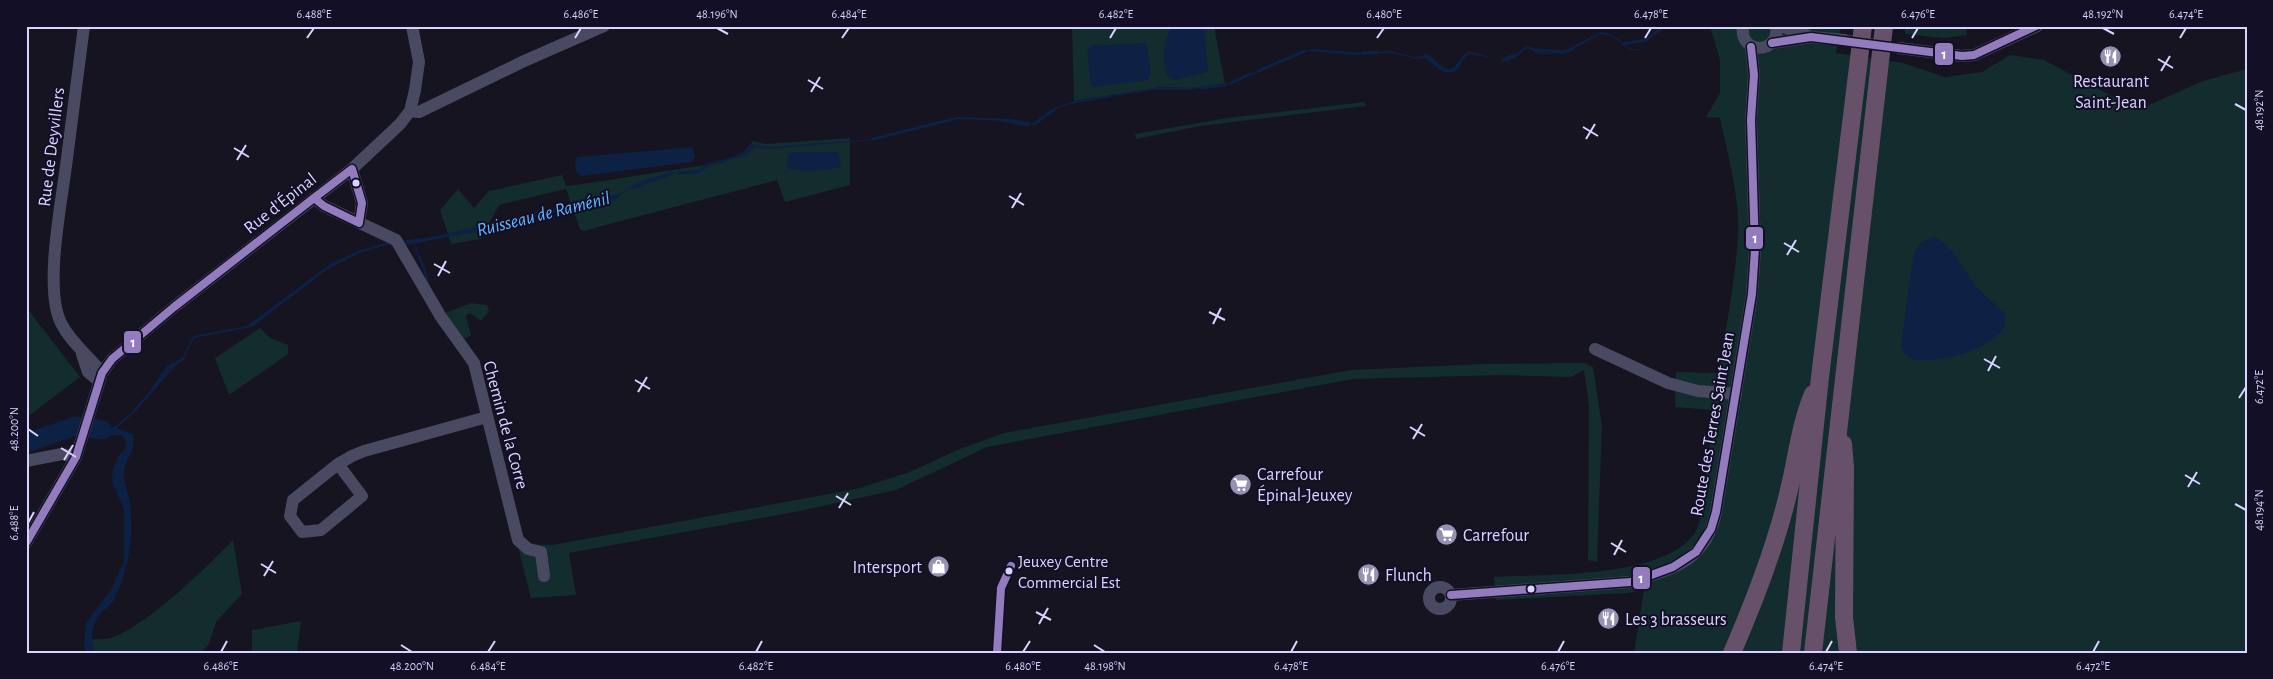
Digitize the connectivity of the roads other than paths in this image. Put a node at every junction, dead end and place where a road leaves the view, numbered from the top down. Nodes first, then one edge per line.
1 (84, 26) edge
2 (412, 26) edge
3 (604, 26) edge
4 (1743, 26) edge
5 (1776, 26) edge
6 (1782, 26) edge
7 (1863, 26) edge
8 (1884, 26) edge
9 (2037, 26) edge
10 (1811, 37) junction
11 (1844, 40) tunnel mouth
12 (1750, 47) junction
13 (1768, 48) junction
14 (1899, 48) tunnel mouth
15 (1754, 75) junction
16 (410, 110) junction
17 (352, 169) junction
18 (314, 198) junction
19 (359, 222) junction
20 (1595, 349) dead end
21 (100, 377) junction
22 (1820, 377) junction
23 (1736, 394) junction
24 (1839, 410) junction
25 (487, 417) junction
26 (76, 457) junction
27 (26, 460) edge
28 (338, 464) junction
29 (26, 544) edge
30 (544, 576) dead end
31 (1451, 595) dead end
32 (1732, 653) edge
33 (1791, 653) edge
34 (1813, 653) edge
35 (1848, 653) edge

1 - 21 street, Rue de Deyvillers
2 - 16 street, Rue d’Épinal
3 - 16 street
4 - 12 street, Route des Terres Saint Jean
5 - 13 street, Route des Terres Saint Jean
6 - 10 street
7 - 22 highway
8 - 24 highway
9 - 14 street
10 - 11 street
10 - 13 street
12 - 13 street
12 - 15 street, Route des Terres Saint Jean
13 - 15 street, Route des Terres Saint Jean
15 - 23 street, Route des Terres Saint Jean
16 - 17 street, Rue d’Épinal
17 - 18 street, Rue d’Épinal
17 - 19 street
18 - 19 street, Chemin de la Corre
18 - 21 street, Rue d’Épinal
19 - 25 street, Chemin de la Corre
20 - 23 street
21 - 26 street
22 - 32 highway
22 - 33 highway
23 - 31 street, Route des Terres Saint Jean
24 - 34 highway
24 - 35 highway
25 - 28 street
25 - 30 street, Chemin de la Corre
26 - 27 street
26 - 29 street
28 - 28 street

